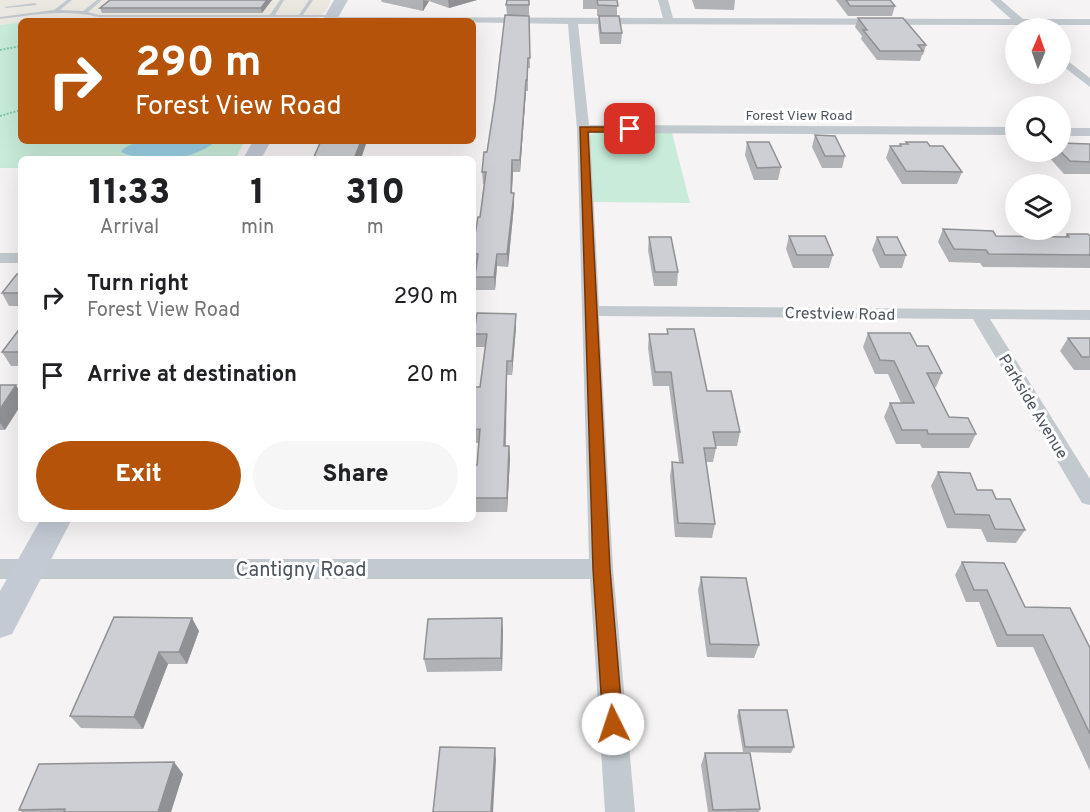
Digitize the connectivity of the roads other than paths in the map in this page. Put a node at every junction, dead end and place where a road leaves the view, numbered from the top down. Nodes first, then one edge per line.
1 (5, 0) edge
2 (70, 0) edge
3 (100, 0) edge
4 (282, 0) edge
5 (311, 0) edge
6 (341, 0) edge
7 (663, 0) edge
8 (995, 0) edge
9 (37, 2) edge
10 (6, 7) junction
11 (0, 8) edge
12 (84, 12) junction
13 (54, 13) junction
14 (21, 15) junction
15 (300, 16) junction
16 (271, 17) junction
17 (0, 18) edge
18 (320, 18) edge
19 (331, 18) edge
20 (1016, 18) edge
21 (476, 20) edge
22 (573, 21) junction
23 (669, 21) junction
24 (1090, 22) edge
25 (1071, 23) edge
26 (1005, 25) edge
27 (1071, 68) edge
28 (1090, 84) edge
29 (583, 129) junction
30 (1005, 131) edge
31 (1071, 132) edge
32 (1090, 132) edge
33 (0, 258) edge
34 (18, 258) edge
35 (590, 311) junction
36 (979, 315) junction
37 (1090, 315) edge
38 (1090, 497) edge
39 (54, 522) edge
40 (15, 569) edge
41 (601, 569) junction
42 (0, 623) edge
43 (620, 812) edge

1 - 10 lane
2 - 13 lane
3 - 12 lane
4 - 16 lane
5 - 15 lane
6 - 19 main road
7 - 23 street
8 - 20 street
9 - 10 lane
9 - 14 lane
10 - 11 lane
12 - 13 lane
12 - 16 lane
13 - 14 lane
14 - 17 lane
15 - 16 lane
15 - 18 lane
21 - 22 street
22 - 23 street
22 - 29 street
23 - 26 street
24 - 25 street
27 - 28 street
29 - 30 street, Forest View Road
29 - 35 street
31 - 32 street
33 - 34 street
35 - 36 street, Crestview Road
35 - 41 street
36 - 37 street, Crestview Road
36 - 38 street, Parkside Avenue
39 - 40 main road
40 - 41 street, Cantigny Road
40 - 42 main road
41 - 43 street

